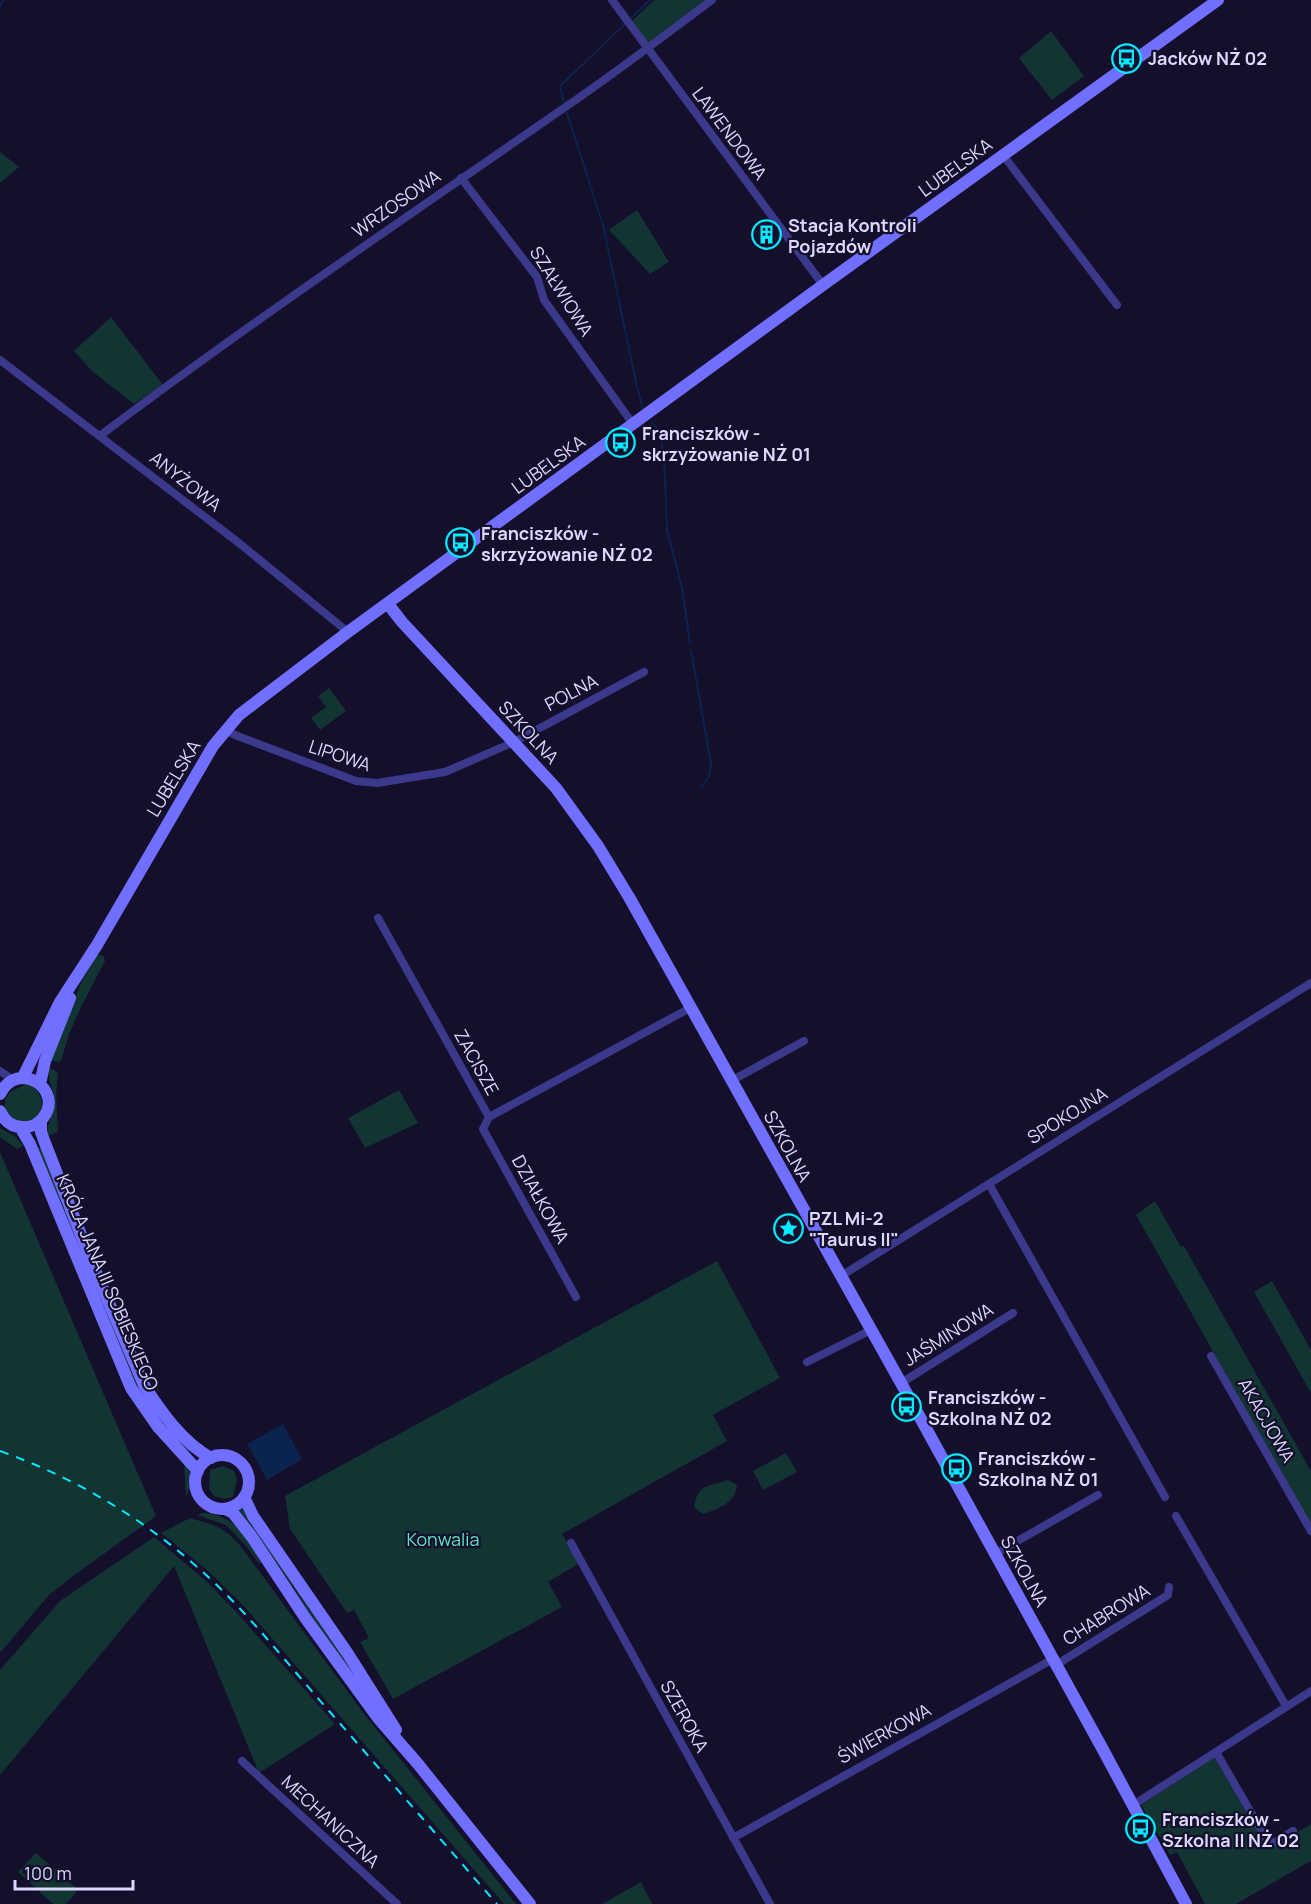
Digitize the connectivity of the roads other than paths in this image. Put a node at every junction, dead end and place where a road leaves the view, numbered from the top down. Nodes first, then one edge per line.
1 (612, 0) edge
2 (712, 0) edge
3 (1218, 0) edge
4 (646, 48) junction
5 (1003, 155) junction
6 (461, 178) junction
7 (823, 285) junction
8 (1118, 305) dead end
9 (0, 360) edge
10 (633, 423) junction
11 (101, 435) junction
12 (388, 604) junction
13 (348, 632) junction
14 (644, 672) dead end
15 (225, 730) junction
16 (514, 742) junction
17 (378, 918) dead end
18 (78, 978) junction
19 (1311, 983) edge
20 (690, 1008) junction
21 (804, 1041) dead end
22 (0, 1071) edge
23 (18, 1078) junction
24 (731, 1082) junction
25 (40, 1084) junction
26 (0, 1093) edge
27 (0, 1111) edge
28 (489, 1117) junction
29 (41, 1120) junction
30 (20, 1127) junction
31 (989, 1184) junction
32 (841, 1276) junction
33 (576, 1297) dead end
34 (1013, 1313) dead end
35 (871, 1330) junction
36 (1211, 1356) dead end
37 (807, 1362) dead end
38 (901, 1383) junction
39 (212, 1458) junction
40 (198, 1471) junction
41 (1098, 1495) dead end
42 (244, 1497) junction
43 (1165, 1497) dead end
44 (225, 1509) junction
45 (1176, 1516) dead end
46 (1311, 1531) edge
47 (571, 1543) dead end
48 (995, 1554) junction
49 (1169, 1587) dead end
50 (1055, 1662) junction
51 (1311, 1690) edge
52 (1286, 1706) junction
53 (1215, 1752) junction
54 (242, 1761) dead end
55 (418, 1764) junction
56 (1133, 1805) junction
57 (1293, 1831) dead end
58 (732, 1838) junction
59 (397, 1904) edge
60 (531, 1904) edge
61 (770, 1904) edge
62 (1186, 1904) edge

1 - 4 street, LAWENDOWA
2 - 4 street, WRZOSOWA
3 - 5 main road, LUBELSKA
4 - 6 street, WRZOSOWA
4 - 7 street, LAWENDOWA
5 - 7 main road, LUBELSKA
5 - 8 street
6 - 10 street, SZAŁWIOWA
6 - 11 street, WRZOSOWA
7 - 10 main road, LUBELSKA
9 - 11 street, ANYŻOWA
10 - 12 main road, LUBELSKA
11 - 13 street, ANYŻOWA
12 - 13 main road, LUBELSKA
12 - 16 main road, SZKOLNA
13 - 15 main road, LUBELSKA
14 - 16 street, POLNA
15 - 16 street, LIPOWA
15 - 18 main road, LUBELSKA
16 - 20 main road, SZKOLNA
17 - 28 street, ZACISZE
18 - 23 main road, LUBELSKA
18 - 25 main road, LUBELSKA
19 - 31 street, SPOKOJNA
20 - 24 main road, SZKOLNA
20 - 28 street, ZACISZE
21 - 24 street
22 - 23 street
23 - 25 main road
23 - 26 main road
24 - 32 main road, SZKOLNA
25 - 29 main road
27 - 30 main road
28 - 33 street, DZIAŁKOWA
29 - 30 main road
29 - 39 main road, KRÓLA JANA III SOBIESKIEGO
30 - 40 main road, KRÓLA JANA III SOBIESKIEGO
31 - 32 street, SPOKOJNA
31 - 43 street
32 - 35 main road, SZKOLNA
34 - 38 street, JAŚMINOWA
35 - 37 street
35 - 38 main road, SZKOLNA
36 - 46 street, AKACJOWA
38 - 48 main road, SZKOLNA
39 - 40 main road
39 - 42 main road
40 - 44 main road
41 - 48 street
42 - 44 main road
42 - 55 main road
44 - 55 main road
45 - 52 street
47 - 58 street, SZEROKA
48 - 50 main road, SZKOLNA
49 - 50 street, CHABROWA
50 - 56 main road, SZKOLNA
50 - 58 street, ŚWIERKOWA
51 - 52 street
52 - 53 street
53 - 56 street
53 - 57 street
54 - 59 street, MECHANICZNA
55 - 60 main road
56 - 62 main road, SZKOLNA
58 - 61 street, SZEROKA

